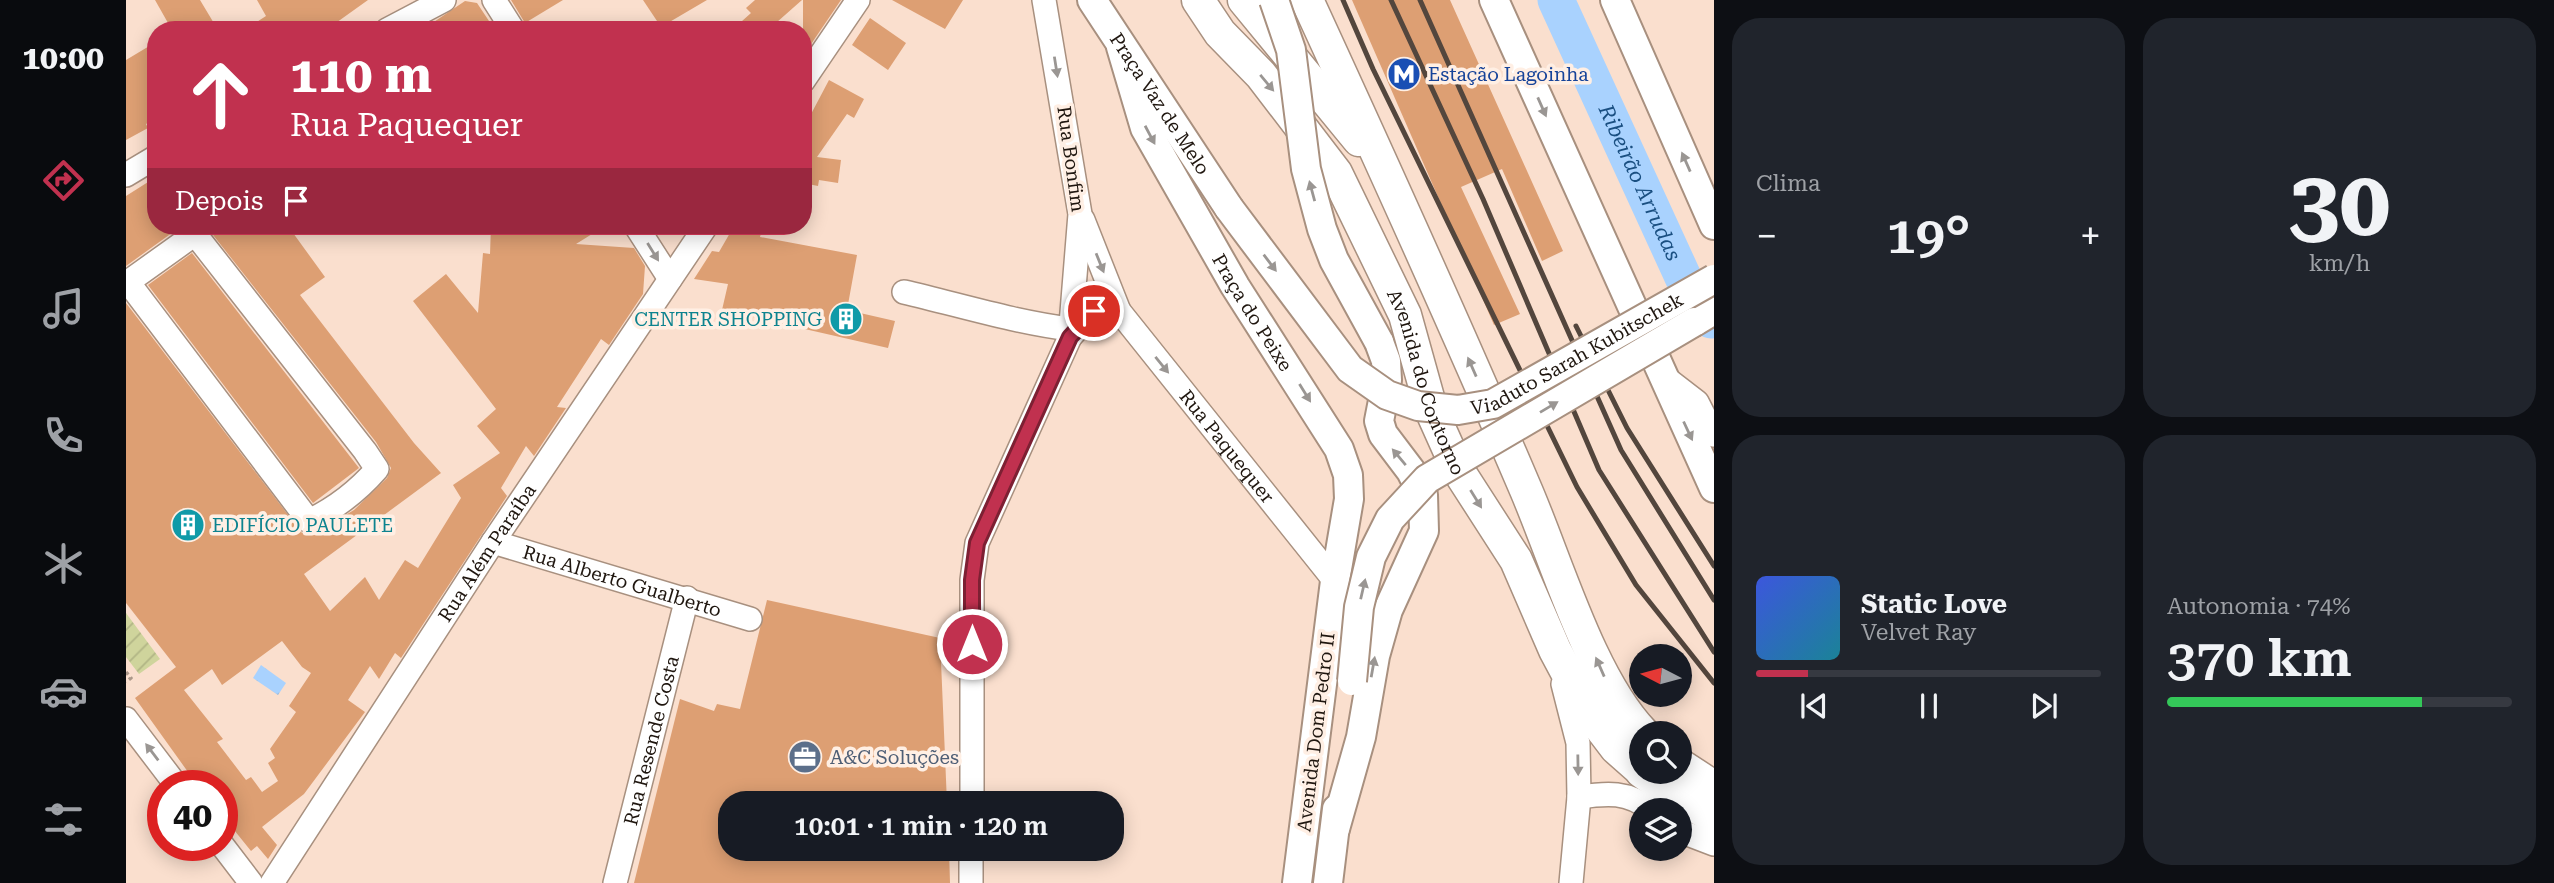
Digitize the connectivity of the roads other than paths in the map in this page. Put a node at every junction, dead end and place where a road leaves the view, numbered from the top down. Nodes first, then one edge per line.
1 (444, 0) edge
2 (494, 0) edge
3 (858, 0) edge
4 (1044, 0) edge
5 (1092, 0) edge
6 (1187, 0) edge
7 (1198, 0) edge
8 (1244, 0) edge
9 (1274, 0) edge
10 (1307, 0) edge
11 (1494, 0) edge
12 (1615, 0) edge
13 (404, 21) edge
14 (507, 21) edge
15 (1220, 33) junction
16 (1121, 47) junction
17 (812, 68) edge
18 (1388, 176) junction
19 (1229, 208) joint
20 (1080, 214) junction
21 (1714, 225) edge
22 (187, 235) edge
23 (195, 235) edge
24 (642, 235) edge
25 (700, 235) edge
26 (670, 279) junction
27 (1714, 279) edge
28 (904, 292) dead end
29 (1119, 312) junction
30 (1704, 316) edge
31 (1070, 333) junction
32 (1595, 347) junction
33 (1662, 375) junction
34 (1714, 435) edge
35 (1714, 488) edge
36 (493, 542) junction
37 (1335, 581) junction
38 (687, 598) junction
39 (750, 619) dead end
40 (1555, 650) junction
41 (1352, 681) joint
42 (126, 719) edge
43 (1629, 730) edge
44 (1629, 734) edge
45 (165, 770) edge
46 (1692, 773) edge
47 (1660, 784) edge
48 (1714, 787) edge
49 (972, 791) edge
50 (1579, 797) junction
51 (1631, 798) edge
52 (1714, 817) edge
53 (1335, 829) junction
54 (1692, 836) edge
55 (1714, 844) edge
56 (234, 861) edge
57 (971, 861) edge
58 (251, 883) edge
59 (272, 883) edge
60 (615, 883) edge
61 (971, 883) edge
62 (1297, 883) edge
63 (1328, 883) edge
64 (1571, 883) edge

1 - 13 street
2 - 14 street
3 - 17 street
4 -> 20 street, Rua Bonfim
5 - 16 main road, Praça Vaz de Melo
6 - 15 highway
7 - 15 highway, Avenida do Contorno
8 - 18 highway, Avenida do Contorno
53 -> 9 main road, bridge
10 - 18 highway, Avenida do Contorno
11 -> 33 main road
21 -> 12 main road
15 -> 40 highway, Avenida do Contorno
16 - 19 main road, Praça Vaz de Melo
16 -> 37 main road, Praça do Peixe
43 -> 18 highway, Avenida do Contorno
19 -> 32 main road, Viaduto Sarah Kubitschek, bridge
20 -> 29 street, Rua Paquequer
20 - 31 street, Rua Bonfim
22 - 23 street
24 -> 26 street
25 - 26 street, Rua Além Paraíba
26 - 36 street, Rua Além Paraíba
27 - 32 main road, Viaduto Sarah Kubitschek, bridge
28 - 31 street
29 - 31 street
29 -> 37 street, Rua Paquequer
30 - 32 main road, bridge
41 -> 30 main road, Viaduto Sarah Kubitschek, bridge
31 - 49 street, Rua Bonfim
33 - 34 street
33 -> 35 main road
36 - 38 street, Rua Alberto Gualberto
36 - 59 street, Rua Além Paraíba
37 - 62 main road, Avenida Dom Pedro II
38 - 39 street, Rua Alberto Gualberto
38 - 60 street, Rua Resende Costa
40 - 44 highway, Avenida do Contorno
40 -> 50 street
41 - 53 main road, Avenida Dom Pedro II
45 -> 42 street
46 - 48 highway
47 - 52 highway, Avenida do Contorno
50 - 51 street
50 - 64 street
53 - 63 main road, Avenida Dom Pedro II
54 - 55 street
56 - 58 street
57 - 61 street

